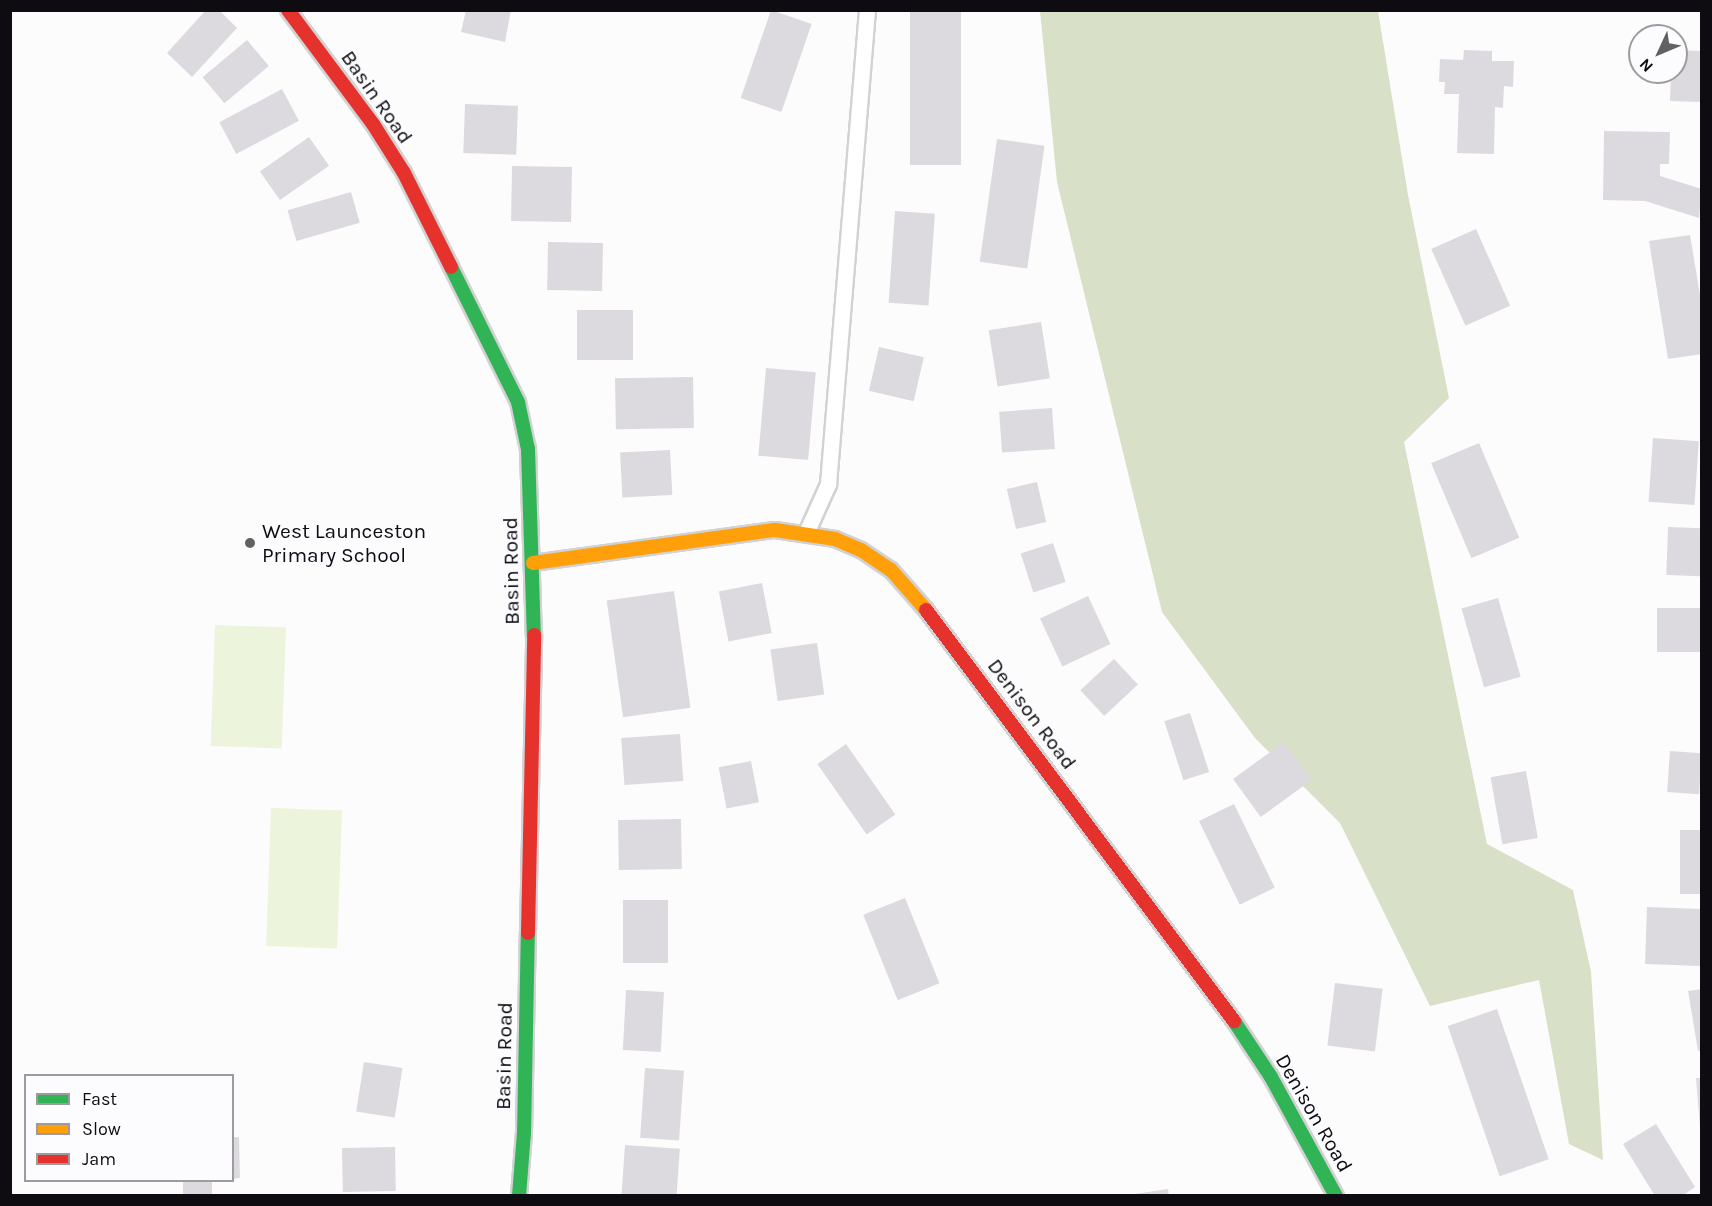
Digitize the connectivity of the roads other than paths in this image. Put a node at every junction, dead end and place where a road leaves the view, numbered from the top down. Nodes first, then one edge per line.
1 (288, 10) edge
2 (867, 10) edge
3 (806, 533) junction
4 (533, 562) junction
5 (519, 1196) edge
6 (1336, 1196) edge

1 - 4 street, Basin Road
2 - 3 lane
3 - 4 street, Denison Road
3 - 6 street, Denison Road
4 - 5 street, Basin Road

